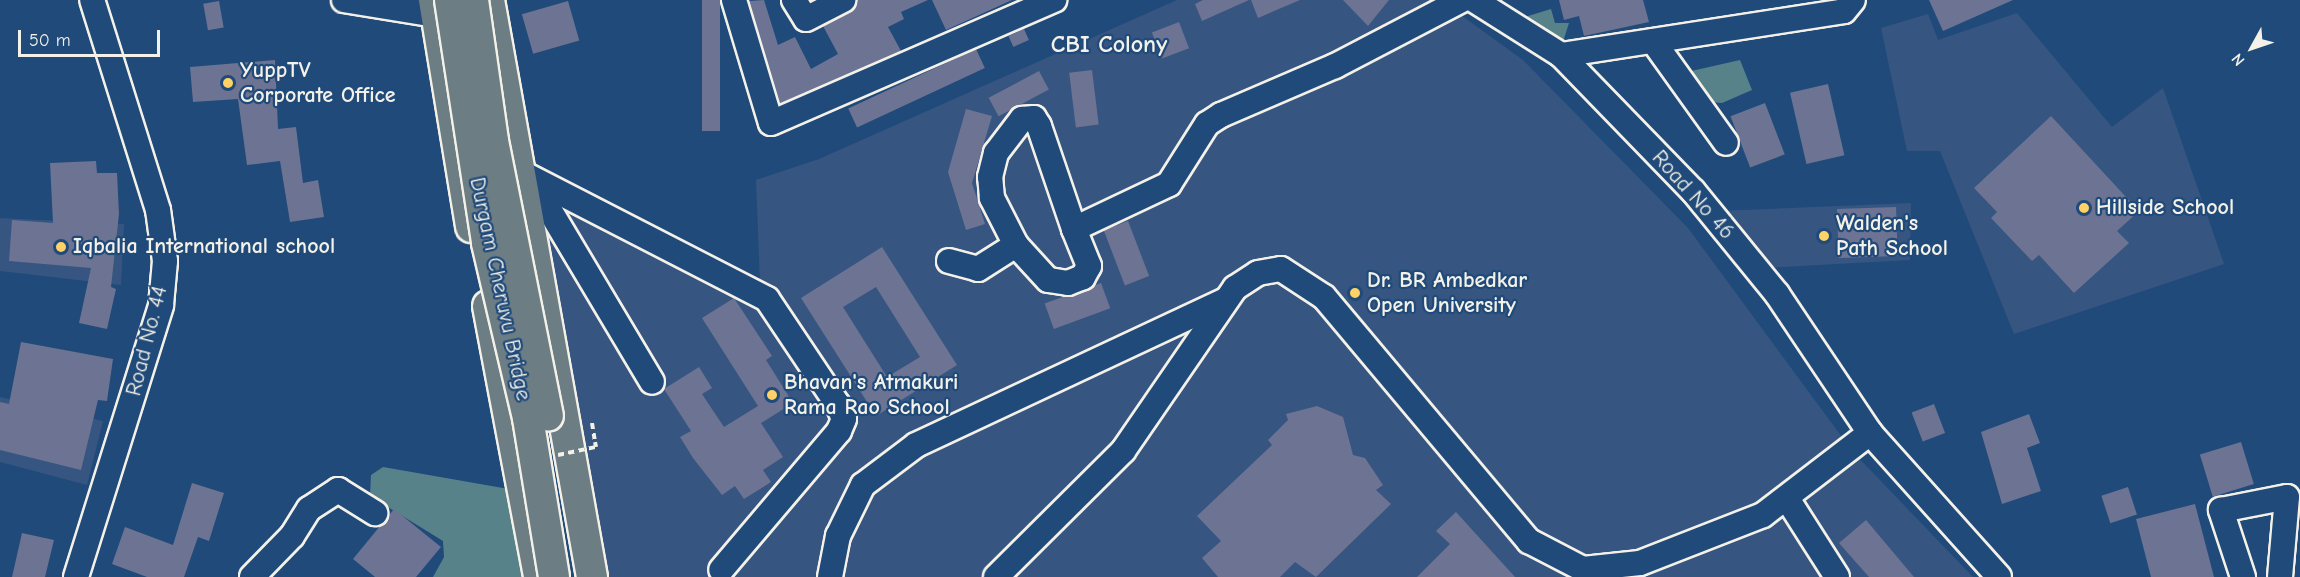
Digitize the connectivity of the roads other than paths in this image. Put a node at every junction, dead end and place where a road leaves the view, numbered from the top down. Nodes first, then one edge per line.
1 (92, 0) edge
2 (344, 0) edge
3 (473, 0) edge
4 (489, 0) edge
5 (734, 0) edge
6 (794, 0) edge
7 (843, 0) edge
8 (1054, 0) edge
9 (1462, 0) edge
10 (1474, 0) edge
11 (1853, 0) edge
12 (440, 5) edge
13 (1653, 41) junction
14 (1562, 55) junction
15 (1726, 143) dead end
16 (455, 147) junction
17 (524, 175) junction
18 (1074, 229) junction
19 (1016, 245) junction
20 (949, 261) dead end
21 (1225, 300) junction
22 (652, 382) dead end
23 (1870, 433) junction
24 (1788, 500) junction
25 (375, 513) dead end
26 (721, 570) dead end
27 (76, 577) edge
28 (252, 577) edge
29 (539, 577) edge
30 (554, 577) edge
31 (574, 577) edge
32 (592, 577) edge
33 (830, 577) edge
34 (996, 577) edge
35 (1837, 577) edge
36 (1999, 577) edge
37 (2243, 577) edge
38 (2280, 577) edge

1 - 27 street, Road No. 44
2 - 12 street
3 - 31 main road, Durgam Cheruvu Bridge, bridge
4 - 17 main road
5 - 8 street
6 - 7 street
9 - 18 street
10 - 14 street, Road No 46
11 - 13 street
12 - 16 main road
12 - 30 main road, Durgam Cheruvu Bridge, bridge
13 - 14 street
13 - 15 street
14 - 23 street, Road No 46
16 - 17 main road
16 - 29 main road
17 - 22 street
17 - 26 street
17 - 32 main road
18 - 19 street
18 - 19 street
19 - 20 street
21 - 24 street
21 - 33 street
21 - 34 street
23 - 24 street
23 - 36 street, Road No 46
24 - 35 street
25 - 28 street
37 - 38 street

